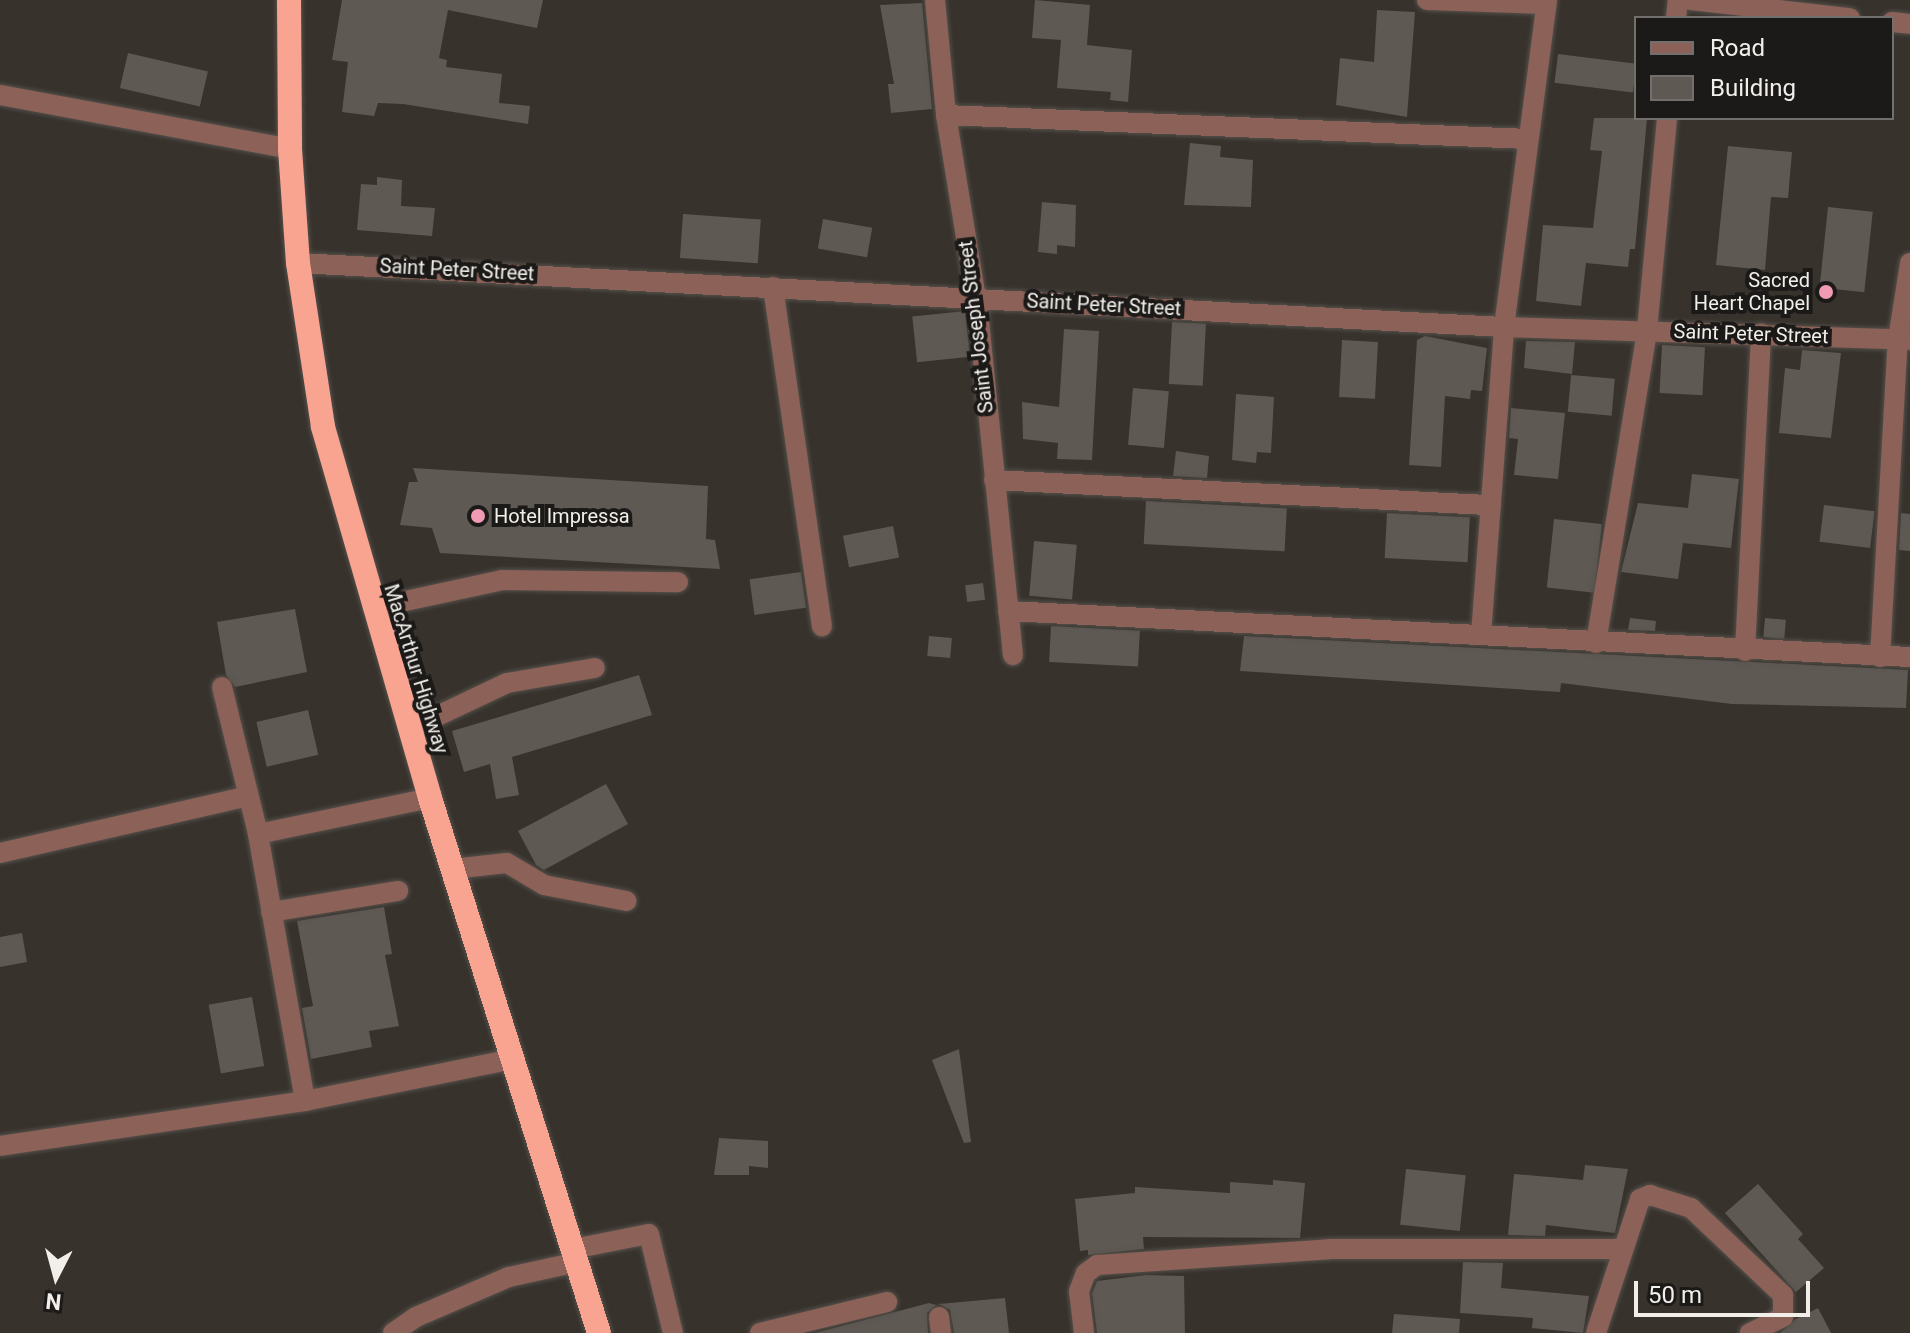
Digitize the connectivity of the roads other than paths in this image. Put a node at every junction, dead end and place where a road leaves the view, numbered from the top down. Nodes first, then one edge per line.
1 (289, 0) edge
2 (935, 0) edge
3 (1427, 0) edge
4 (1691, 0) edge
5 (1546, 2) edge
6 (1816, 7) edge
7 (1844, 16) edge
8 (0, 95) edge
9 (946, 115) junction
10 (1667, 120) edge
11 (1528, 139) junction
12 (290, 149) junction
13 (298, 263) junction
14 (1910, 263) edge
15 (773, 287) junction
16 (976, 298) junction
17 (1504, 327) junction
18 (1647, 330) junction
19 (1761, 333) junction
20 (1904, 339) edge
21 (994, 480) junction
22 (1491, 505) junction
23 (678, 582) dead end
24 (373, 608) junction
25 (1008, 611) junction
26 (822, 626) dead end
27 (1481, 635) junction
28 (1596, 643) junction
29 (1745, 651) junction
30 (1013, 655) dead end
31 (1880, 657) junction
32 (1910, 657) edge
33 (595, 668) dead end
34 (222, 687) dead end
35 (410, 729) junction
36 (248, 796) junction
37 (430, 798) junction
38 (258, 834) junction
39 (0, 853) edge
40 (452, 869) junction
41 (398, 891) dead end
42 (626, 901) dead end
43 (271, 912) junction
44 (514, 1059) junction
45 (305, 1101) junction
46 (0, 1146) edge
47 (1621, 1249) junction
48 (575, 1255) junction
49 (887, 1302) dead end
50 (393, 1333) edge
51 (599, 1333) edge
52 (673, 1333) edge
53 (760, 1333) edge
54 (1084, 1333) edge
55 (1596, 1333) edge
56 (1750, 1333) edge

1 - 12 highway, MacArthur Highway
2 - 9 street, Saint Joseph Street
3 - 5 street
4 - 6 street
5 - 11 street
6 - 7 street
8 - 12 street
9 - 11 street
9 - 16 street, Saint Joseph Street
10 - 18 street
11 - 17 street
12 - 13 highway, MacArthur Highway
13 - 15 street, Saint Peter Street
13 - 24 highway, MacArthur Highway
14 - 20 street
15 - 16 street, Saint Peter Street
15 - 26 street
16 - 17 street, Saint Peter Street
16 - 21 street, Saint Joseph Street
17 - 18 street, Saint Peter Street
17 - 22 street
18 - 19 street, Saint Peter Street
18 - 28 street
19 - 20 street, Saint Peter Street
19 - 29 street
20 - 31 street
21 - 22 street
21 - 25 street, Saint Joseph Street
22 - 27 street
23 - 24 street
24 - 35 highway, MacArthur Highway
25 - 27 street
25 - 30 street, Saint Joseph Street
27 - 28 street
28 - 29 street
29 - 31 street
31 - 32 street
33 - 35 street
34 - 36 street
35 - 37 highway, MacArthur Highway
36 - 38 street
36 - 39 street
37 - 38 street
37 - 40 highway, MacArthur Highway
38 - 43 street
40 - 42 street
40 - 44 highway, MacArthur Highway
41 - 43 street
43 - 45 street
44 - 45 street
44 - 48 highway, MacArthur Highway
45 - 46 street
47 - 54 street
47 - 55 street
47 - 56 street
48 - 50 street
48 - 51 highway, MacArthur Highway
48 - 52 street
49 - 53 street

